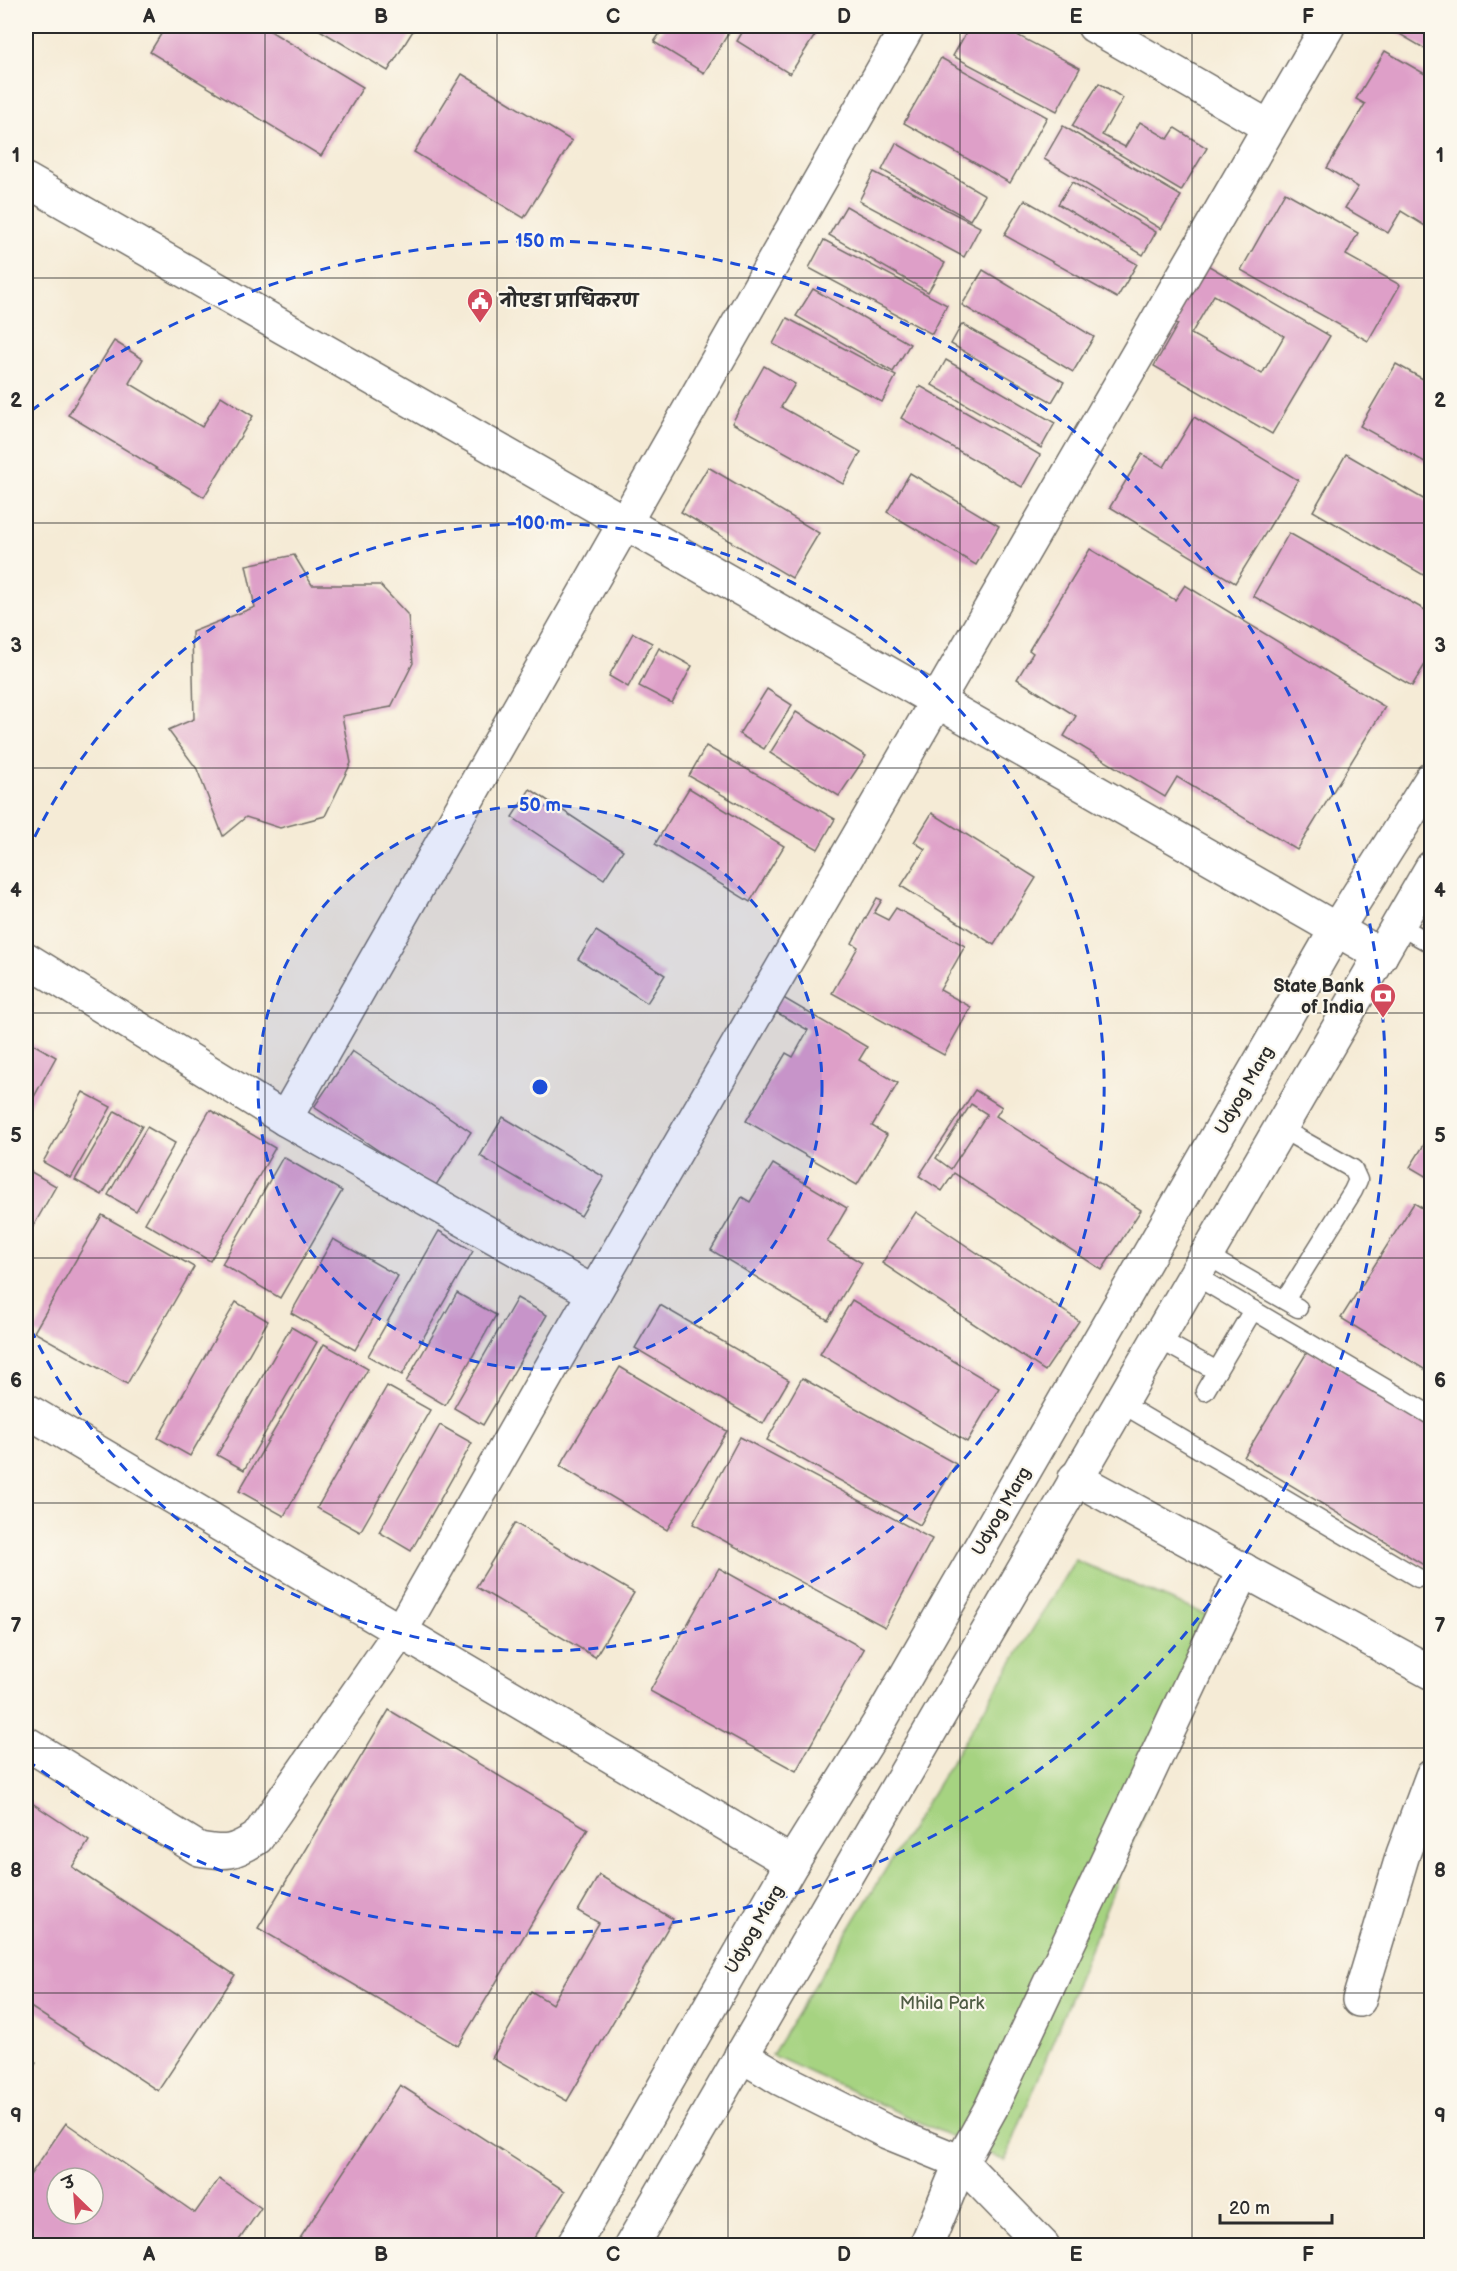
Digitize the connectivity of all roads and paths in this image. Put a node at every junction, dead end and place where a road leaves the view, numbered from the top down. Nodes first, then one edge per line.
1 (908, 26) edge
2 (1094, 26) edge
3 (1328, 26) edge
4 (1269, 127) junction
5 (26, 180) edge
6 (625, 523) junction
7 (937, 702) junction
8 (1431, 778) edge
9 (1431, 867) edge
10 (1398, 926) junction
11 (1336, 930) junction
12 (1431, 944) edge
13 (1381, 956) junction
14 (26, 959) edge
15 (285, 1119) junction
16 (1280, 1128) junction
17 (1200, 1265) junction
18 (594, 1293) junction
19 (1253, 1310) junction
20 (1157, 1338) junction
21 (1217, 1371) junction
22 (1205, 1391) dead end
23 (1119, 1402) junction
24 (26, 1410) edge
25 (1431, 1416) edge
26 (1076, 1478) junction
27 (1244, 1570) junction
28 (1418, 1578) dead end
29 (400, 1632) junction
30 (1431, 1673) edge
31 (26, 1743) edge
32 (1431, 1776) edge
33 (792, 1863) junction
34 (1359, 2000) dead end
35 (741, 2055) junction
36 (961, 2162) junction
37 (573, 2246) edge
38 (631, 2246) edge
39 (926, 2246) edge
40 (1043, 2246) edge

1 - 6 street
2 - 4 street
3 - 4 street
4 - 7 street
5 - 6 street
6 - 7 street
6 - 15 street
7 - 11 street
7 - 18 street
8 - 11 street, Udyog Marg
9 - 10 street
10 - 12 lane
10 - 13 street
11 - 13 street
11 - 33 street, Udyog Marg
13 - 16 street
14 - 15 street
15 - 18 street
16 - 17 street
16 - 17 lane
17 - 19 lane
17 - 20 street
18 - 29 street
19 - 21 lane
19 - 25 lane
20 - 21 lane
20 - 23 street
21 - 22 lane
23 - 26 street
23 - 28 lane
24 - 29 street
26 - 27 street
26 - 35 street
27 - 30 street
27 - 36 street
29 - 31 street
29 - 33 street
32 - 34 street
33 - 37 street, Udyog Marg
35 - 36 street
35 - 38 street
36 - 39 street
36 - 40 street

